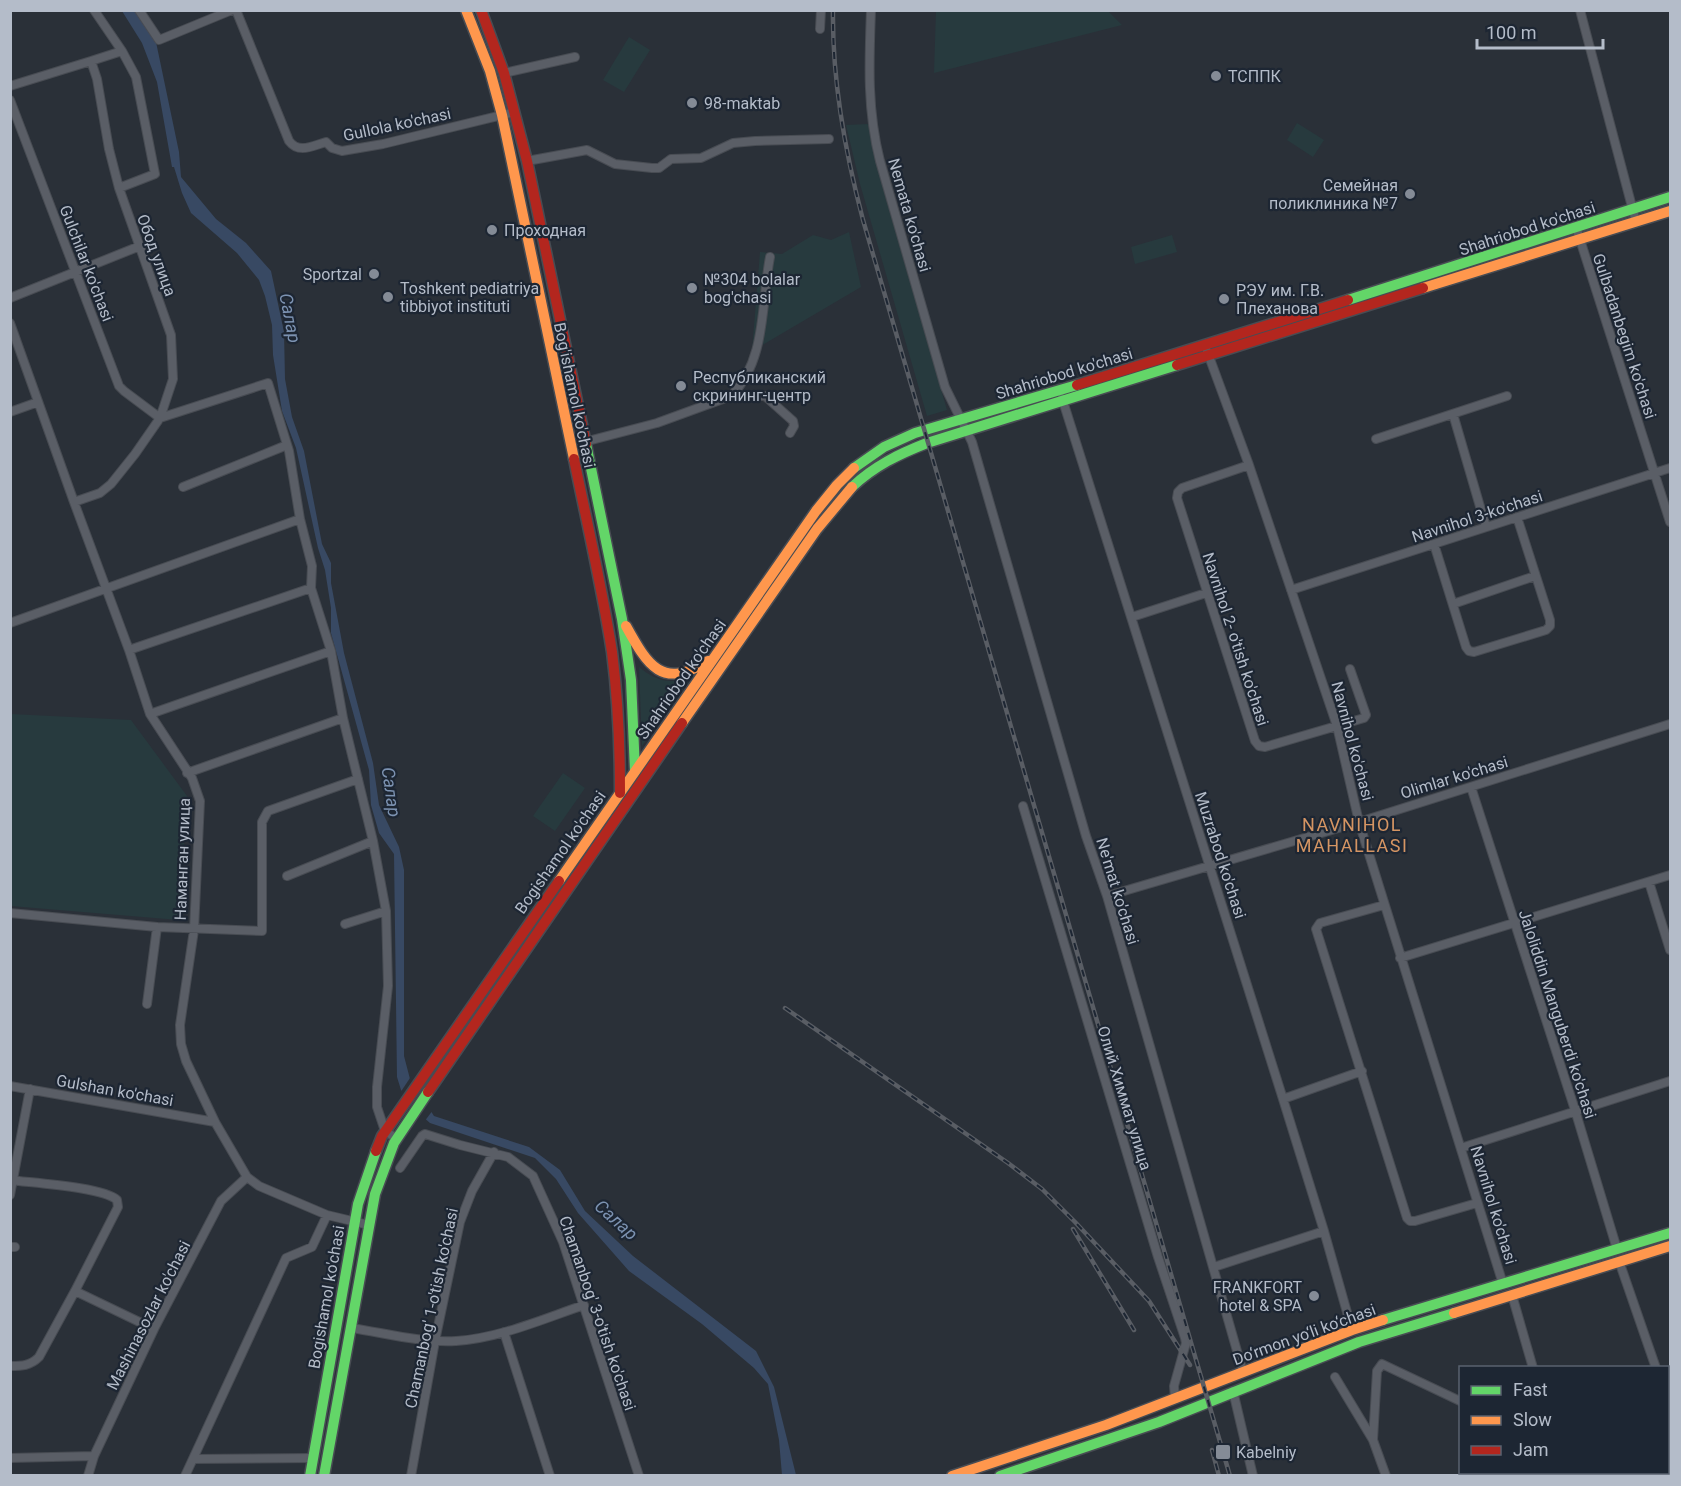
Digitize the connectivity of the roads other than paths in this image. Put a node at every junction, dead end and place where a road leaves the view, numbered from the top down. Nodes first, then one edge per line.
1 (94, 10) edge
2 (139, 10) edge
3 (234, 10) edge
4 (466, 10) edge
5 (481, 10) edge
6 (821, 10) edge
7 (871, 10) edge
8 (1580, 10) edge
9 (820, 29) dead end
10 (122, 51) junction
11 (575, 57) dead end
12 (91, 61) junction
13 (504, 73) junction
14 (10, 86) edge
15 (10, 100) edge
16 (514, 111) junction
17 (502, 115) junction
18 (829, 139) dead end
19 (527, 161) junction
20 (118, 188) junction
21 (1671, 197) edge
22 (1632, 209) junction
23 (1671, 211) edge
24 (1636, 222) junction
25 (1575, 228) junction
26 (1580, 240) junction
27 (140, 246) junction
28 (770, 257) dead end
29 (75, 272) junction
30 (10, 298) edge
31 (558, 315) junction
32 (544, 318) junction
33 (10, 323) edge
34 (1208, 351) junction
35 (567, 361) junction
36 (554, 364) junction
37 (1060, 390) junction
38 (731, 396) junction
39 (1507, 396) dead end
40 (1063, 401) junction
41 (38, 402) junction
42 (10, 412) edge
43 (1453, 414) junction
44 (160, 418) junction
45 (962, 419) junction
46 (968, 431) junction
47 (790, 433) dead end
48 (1376, 439) dead end
49 (584, 442) junction
50 (287, 445) junction
51 (1249, 465) junction
52 (1671, 468) edge
53 (1656, 472) junction
54 (183, 487) dead end
55 (74, 502) junction
56 (1517, 517) junction
57 (300, 519) junction
58 (1671, 522) edge
59 (1486, 527) junction
60 (604, 536) junction
61 (590, 540) junction
62 (1434, 544) junction
63 (1535, 576) junction
64 (311, 588) junction
65 (107, 589) junction
66 (1291, 590) junction
67 (1206, 593) junction
68 (1453, 604) junction
69 (1132, 617) junction
70 (622, 619) junction
71 (10, 623) edge
72 (129, 650) junction
73 (331, 651) junction
74 (717, 653) junction
75 (1350, 669) dead end
76 (150, 714) junction
77 (343, 718) junction
78 (1671, 724) edge
79 (1337, 726) junction
80 (663, 741) junction
81 (635, 771) junction
82 (187, 773) junction
83 (358, 779) junction
84 (1471, 787) junction
85 (620, 793) junction
86 (634, 793) junction
87 (1023, 806) dead end
88 (1359, 822) junction
89 (373, 842) junction
90 (1211, 867) junction
91 (564, 873) junction
92 (1671, 875) edge
93 (287, 876) dead end
94 (574, 880) junction
95 (1649, 882) junction
96 (1107, 896) junction
97 (1384, 905) junction
98 (386, 911) junction
99 (10, 913) edge
100 (1514, 922) junction
101 (345, 924) dead end
102 (157, 927) junction
103 (194, 930) junction
104 (1671, 950) edge
105 (1400, 958) junction
106 (147, 1004) dead end
107 (1362, 1071) junction
108 (1671, 1081) edge
109 (10, 1086) edge
110 (30, 1089) junction
111 (1283, 1099) junction
112 (1575, 1110) junction
113 (215, 1122) junction
114 (385, 1131) junction
115 (396, 1138) junction
116 (1461, 1148) junction
117 (494, 1152) junction
118 (400, 1168) dead end
119 (247, 1177) junction
120 (12, 1180) edge
121 (10, 1195) edge
122 (1477, 1203) junction
123 (327, 1215) junction
124 (354, 1221) junction
125 (369, 1225) junction
126 (1324, 1231) junction
127 (1671, 1233) edge
128 (1671, 1246) edge
129 (1617, 1249) junction
130 (1619, 1262) junction
131 (1573, 1263) junction
132 (1214, 1267) junction
133 (1577, 1274) junction
134 (1505, 1283) junction
135 (75, 1291) junction
136 (1512, 1295) junction
137 (585, 1305) junction
138 (351, 1328) junction
139 (154, 1329) junction
140 (1352, 1330) junction
141 (504, 1332) junction
142 (435, 1341) junction
143 (10, 1366) edge
144 (1532, 1366) edge
145 (1655, 1366) edge
146 (1243, 1372) junction
147 (1335, 1377) dead end
148 (1233, 1391) junction
149 (1175, 1399) junction
150 (1459, 1400) edge
151 (1373, 1440) junction
152 (94, 1456) junction
153 (10, 1458) edge
154 (313, 1458) junction
155 (193, 1459) junction
156 (88, 1476) edge
157 (184, 1476) edge
158 (310, 1476) edge
159 (324, 1476) edge
160 (411, 1476) edge
161 (550, 1476) edge
162 (639, 1476) edge
163 (952, 1476) edge
164 (1000, 1476) edge
165 (1253, 1476) edge
166 (1386, 1476) edge

1 - 10 street
2 - 3 street
3 - 17 street, Gullola ko'chasi
4 - 17 main road, Bog'ishamol ko'chasi
5 - 13 main road, Bog'ishamol ko'chasi
6 - 9 street
7 - 45 street, Nemata ko'chasi
8 - 22 street
10 - 12 street
10 - 20 street
11 - 13 street
12 - 14 street
12 - 20 street, Обод улица
13 - 16 main road, Bog'ishamol ko'chasi
15 - 29 street, Gulchilar ko'chasi
16 - 17 street, Gullola ko'chasi
16 - 19 main road, Bog'ishamol ko'chasi
17 - 32 main road, Bog'ishamol ko'chasi
18 - 19 street
19 - 31 main road, Bog'ishamol ko'chasi
20 - 27 street, Обод улица
21 - 22 main road, Shahriobod ko'chasi
22 - 24 street
22 - 25 main road, Shahriobod ko'chasi
23 - 24 main road, Shahriobod ko'chasi
24 - 26 main road, Shahriobod ko'chasi
25 - 26 street, Gulbadanbegim ko'chasi
25 - 34 main road, Shahriobod ko'chasi
26 - 34 main road, Shahriobod ko'chasi
26 - 53 street, Gulbadanbegim ko'chasi
27 - 29 street
27 - 44 street, Обод улица
28 - 38 street
29 - 30 street
29 - 44 street, Gulchilar ko'chasi
31 - 32 main road
31 - 35 main road, Bog'ishamol ko'chasi
32 - 36 main road, Bog'ishamol ko'chasi
33 - 41 street, Наманган улица
34 - 37 main road, Shahriobod ko'chasi
34 - 40 main road, Shahriobod ko'chasi
34 - 51 street, Navnihol ko'chasi
35 - 36 main road
35 - 49 main road, Bog'ishamol ko'chasi
36 - 61 main road, Bog'ishamol ko'chasi
37 - 40 street, Muzrabod ko'chasi
37 - 45 main road, Shahriobod ko'chasi
38 - 47 street
38 - 49 street
39 - 43 street
40 - 46 main road, Shahriobod ko'chasi
40 - 69 street, Muzrabod ko'chasi
41 - 42 street
41 - 55 street, Наманган улица
43 - 48 street
43 - 59 street
44 - 50 street
44 - 55 street, Обод улица
45 - 46 street, Ne'mat ko'chasi
45 - 74 main road, Shahriobod ko'chasi
46 - 80 main road, Shahriobod ko'chasi
46 - 96 street, Ne'mat ko'chasi
49 - 60 main road, Bog'ishamol ko'chasi
50 - 54 street
50 - 57 street
51 - 66 street, Navnihol ko'chasi
51 - 67 street, Navnihol 2- o'tish ko'chasi
52 - 53 street, Navnihol 3-ko'chasi
53 - 56 street, Navnihol 3-ko'chasi
53 - 58 street, Gulbadanbegim ko'chasi
55 - 65 street, Наманган улица
56 - 59 street, Navnihol 3-ko'chasi
56 - 63 street
57 - 64 street
57 - 65 street
59 - 62 street, Navnihol 3-ko'chasi
60 - 61 main road
60 - 70 main road, Bog'ishamol ko'chasi
61 - 85 main road, Bog'ishamol ko'chasi
62 - 66 street, Navnihol 3-ko'chasi
62 - 68 street
63 - 68 street
63 - 68 street
64 - 72 street
64 - 73 street
65 - 71 street
65 - 72 street, Наманган улица
66 - 79 street, Navnihol ko'chasi
67 - 69 street
67 - 79 street, Navnihol 2- o'tish ko'chasi
69 - 90 street, Muzrabod ko'chasi
70 - 74 main road
70 - 81 main road, Bog'ishamol ko'chasi
72 - 76 street, Наманган улица
73 - 76 street
73 - 77 street
74 - 80 main road, Shahriobod ko'chasi
75 - 79 street, Navnihol 2- o'tish ko'chasi
76 - 82 street, Наманган улица
77 - 82 street
77 - 83 street
78 - 84 street, Olimlar ko'chasi
79 - 88 street, Navnihol ko'chasi
80 - 81 main road, Shahriobod ko'chasi
80 - 86 main road, Shahriobod ko'chasi
81 - 85 main road, Shahriobod ko'chasi
81 - 86 main road, Bog'ishamol ko'chasi
82 - 103 street, Наманган улица
83 - 89 street
83 - 103 street
84 - 88 street, Olimlar ko'chasi
84 - 100 street, Jaloliddin Manguberdi ko'chasi
85 - 86 main road, Bogishamol ko'chasi
85 - 91 main road, Bogishamol ko'chasi
86 - 94 main road, Bogishamol ko'chasi
87 - 149 street, Олий Химмат улица
88 - 90 street, Olimlar ko'chasi
88 - 97 street, Navnihol ko'chasi
89 - 93 street
89 - 98 street
90 - 96 street, Olimlar ko'chasi
90 - 111 street, Muzrabod ko'chasi
91 - 94 main road
91 - 114 main road, Bogishamol ko'chasi
92 - 95 street
94 - 115 main road, Bogishamol ko'chasi
95 - 100 street
95 - 104 street
96 - 132 street, Ne'mat ko'chasi
97 - 105 street, Navnihol ko'chasi
97 - 107 street
98 - 101 street
98 - 114 street
99 - 102 street
100 - 105 street
100 - 112 street, Jaloliddin Manguberdi ko'chasi
102 - 103 street
102 - 106 street
103 - 113 street, Наманган улица
105 - 116 street, Navnihol ko'chasi
107 - 111 street
107 - 122 street
108 - 112 street
109 - 110 street, Gulshan ko'chasi
110 - 113 street, Gulshan ko'chasi
110 - 120 street
111 - 126 street, Muzrabod ko'chasi
112 - 116 street
112 - 129 street, Jaloliddin Manguberdi ko'chasi
113 - 119 street, Наманган улица
114 - 115 street
114 - 124 main road, Bogishamol ko'chasi
115 - 125 main road, Bogishamol ko'chasi
116 - 122 street, Navnihol ko'chasi
117 - 118 street, Chamanbog' 3-o'tish ko'chasi
117 - 137 street, Chamanbog' 3-o'tish ko'chasi
117 - 142 street, Chamanbog' 1-o'tish ko'chasi
119 - 123 street, Наманган улица
119 - 139 street, Mashinasozlar ko'chasi
120 - 121 street
120 - 135 street
122 - 134 street, Navnihol ko'chasi
123 - 124 street, Наманган улица
123 - 155 street
124 - 125 street, Наманган улица
124 - 154 main road, Bogishamol ko'chasi
125 - 138 main road, Bogishamol ko'chasi
126 - 132 street
126 - 140 street, Muzrabod ko'chasi
127 - 129 main road, Do‘rmon yo‘li ko‘chasi
128 - 130 main road, Do‘rmon yo‘li ko‘chasi
129 - 131 main road, Do‘rmon yo‘li ko‘chasi
130 - 133 main road, Do‘rmon yo‘li ko‘chasi
130 - 145 street
131 - 133 main road
131 - 134 main road, Do‘rmon yo‘li ko‘chasi
132 - 146 street, Ne'mat ko'chasi
133 - 136 main road, Do‘rmon yo‘li ko‘chasi
134 - 136 main road, Navnihol ko'chasi
134 - 140 main road, Do‘rmon yo‘li ko‘chasi
135 - 139 street
135 - 143 street
136 - 144 street
136 - 148 main road, Do‘rmon yo‘li ko‘chasi
137 - 141 street
137 - 162 street, Chamanbog' 3-o'tish ko'chasi
138 - 142 street
138 - 159 main road, Bogishamol ko'chasi
139 - 152 street, Mashinasozlar ko'chasi
140 - 146 main road, Do‘rmon yo‘li ko‘chasi
141 - 142 street
141 - 161 street
142 - 160 street, Chamanbog' 1-o'tish ko'chasi
146 - 149 main road, Do‘rmon yo‘li ko‘chasi
147 - 151 street
148 - 164 main road, Do‘rmon yo‘li ko‘chasi
148 - 165 street
149 - 163 main road, Do‘rmon yo‘li ko‘chasi
150 - 151 street
151 - 166 street
152 - 153 street
152 - 156 street, Mashinasozlar ko'chasi
154 - 155 street
154 - 158 main road, Bogishamol ko'chasi
155 - 157 street

